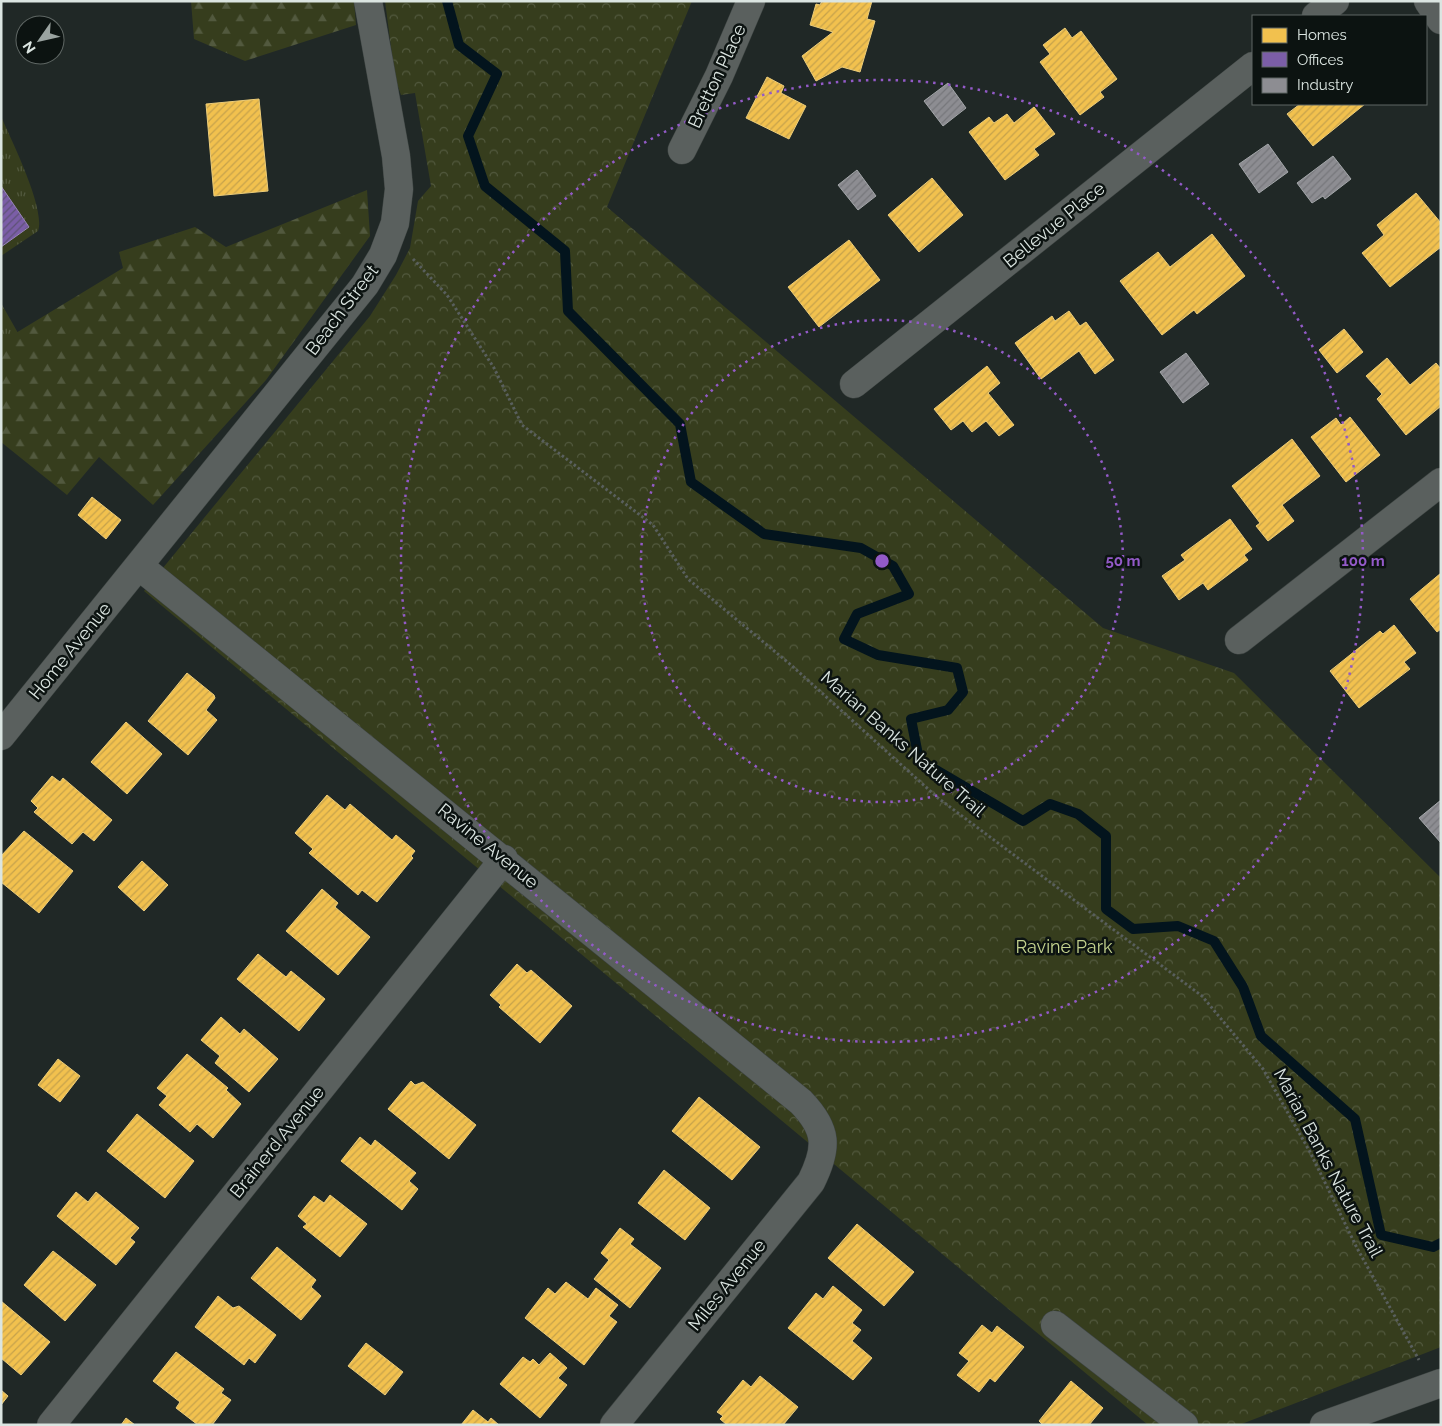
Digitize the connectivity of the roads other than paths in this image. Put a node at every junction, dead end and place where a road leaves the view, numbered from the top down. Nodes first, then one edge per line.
1 (368, 1) edge
2 (751, 1) edge
3 (1335, 1) edge
4 (1428, 1) edge
5 (1317, 15) edge
6 (1441, 20) edge
7 (1252, 67) edge
8 (682, 150) dead end
9 (854, 384) dead end
10 (1441, 482) edge
11 (139, 566) junction
12 (1239, 640) dead end
13 (1, 736) edge
14 (504, 859) junction
15 (824, 1138) joint
16 (1055, 1326) dead end
17 (1431, 1374) edge
18 (51, 1425) edge
19 (614, 1425) edge
20 (1184, 1425) edge
21 (1324, 1425) edge

1 - 11 street, Beach Street
2 - 8 street, Bretton Place
3 - 5 street
4 - 6 street
7 - 9 street, Bellevue Place
10 - 12 street
11 - 13 street, Home Avenue
11 - 14 street, Ravine Avenue
14 - 15 street, Ravine Avenue
14 - 18 street, Brainerd Avenue
15 - 19 street, Miles Avenue
16 - 20 street
17 - 21 street

